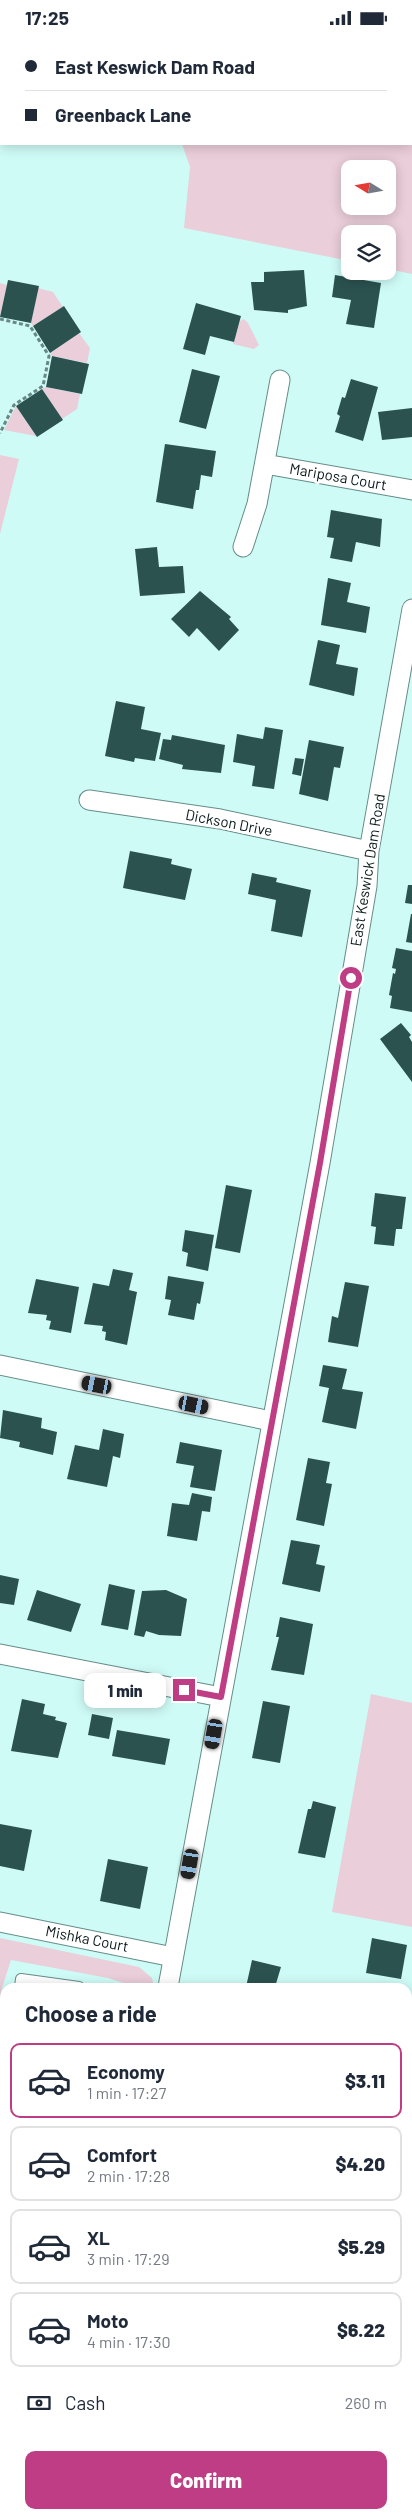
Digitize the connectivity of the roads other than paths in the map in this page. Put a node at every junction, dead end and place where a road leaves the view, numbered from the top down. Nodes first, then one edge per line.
1 (280, 380) dead end
2 (265, 464) junction
3 (412, 490) edge
4 (243, 547) dead end
5 (412, 609) edge
6 (89, 801) dead end
7 (369, 851) junction
8 (0, 1365) edge
9 (271, 1421) junction
10 (0, 1654) edge
11 (221, 1697) junction
12 (0, 1922) edge
13 (173, 1957) junction
14 (20, 1983) edge
15 (50, 1983) edge
16 (169, 1983) edge

1 - 2 street
2 - 3 street, Mariposa Court
2 - 4 street
5 - 7 street, East Keswick Dam Road
6 - 7 street, Dickson Drive
7 - 9 street, East Keswick Dam Road
8 - 9 street
9 - 11 street, East Keswick Dam Road
10 - 11 street
11 - 13 street, East Keswick Dam Road
12 - 13 street, Mishka Court
13 - 16 street, East Keswick Dam Road
14 - 15 lane

